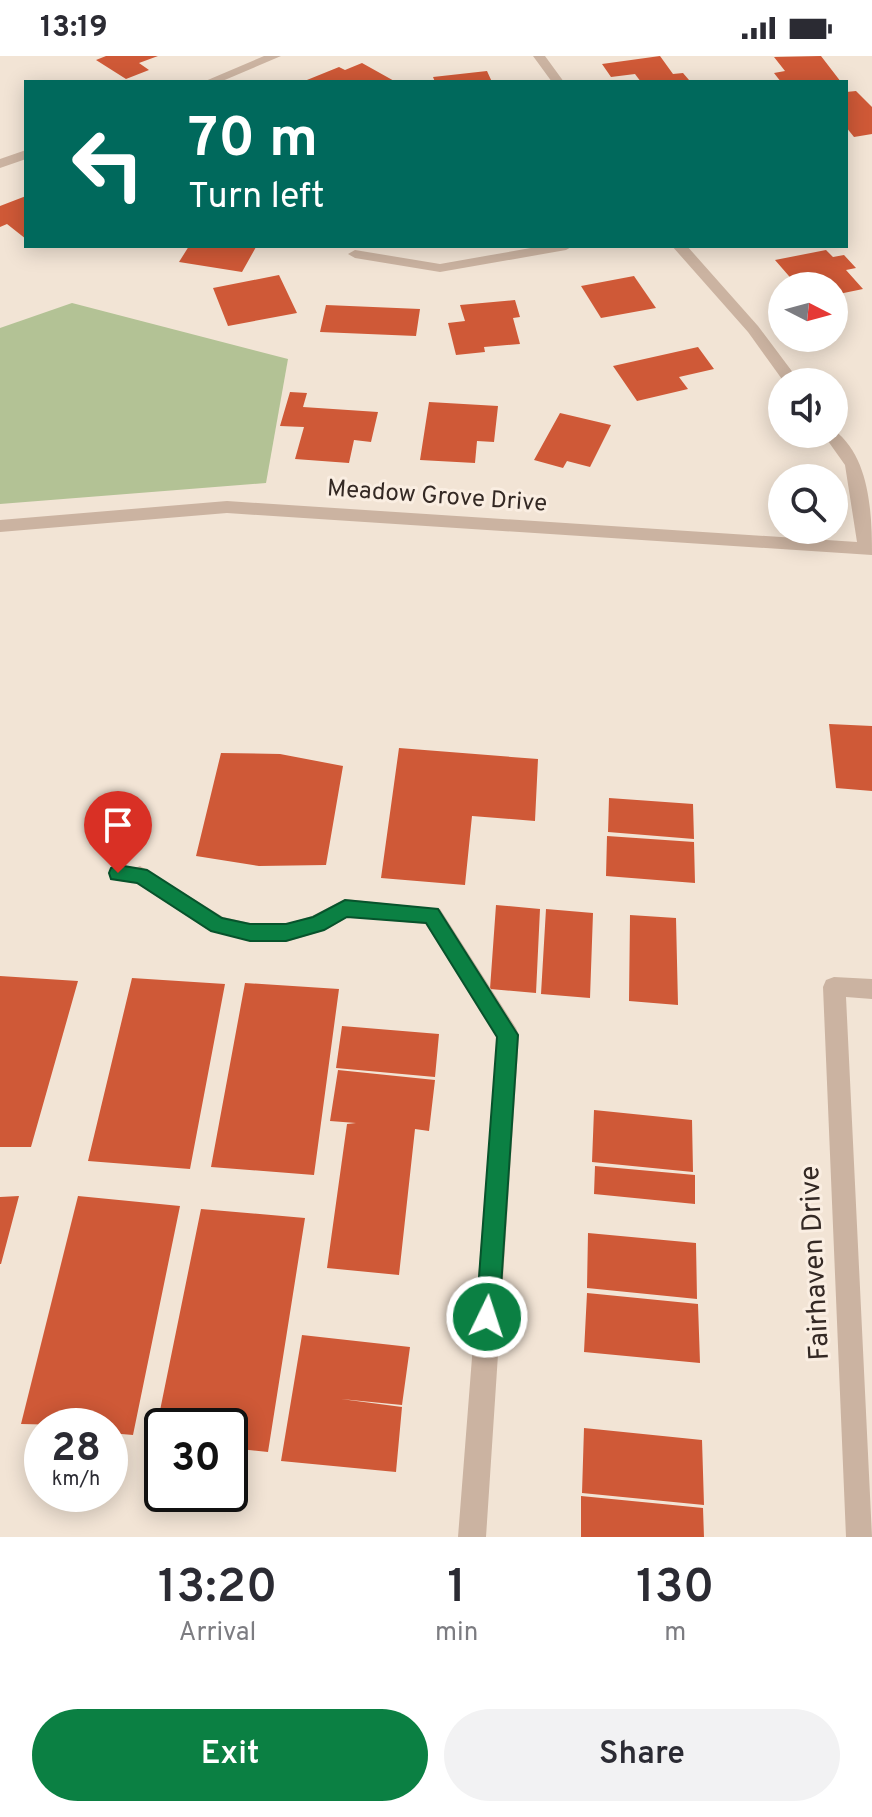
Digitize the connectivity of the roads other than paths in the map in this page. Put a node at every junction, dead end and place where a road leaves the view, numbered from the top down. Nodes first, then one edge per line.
1 (275, 56) edge
2 (539, 56) edge
3 (214, 80) edge
4 (557, 80) edge
5 (24, 155) edge
6 (0, 164) edge
7 (555, 248) edge
8 (681, 248) edge
9 (355, 254) dead end
10 (782, 368) edge
11 (841, 448) edge
12 (0, 526) edge
13 (870, 549) edge
14 (129, 874) dead end
15 (872, 989) edge
16 (472, 1537) edge
17 (860, 1537) edge

1 - 3 street
2 - 4 street
5 - 6 street
7 - 9 street
8 - 10 street
11 - 13 street
12 - 13 street, Meadow Grove Drive
14 - 16 street
15 - 17 street, Fairhaven Drive

